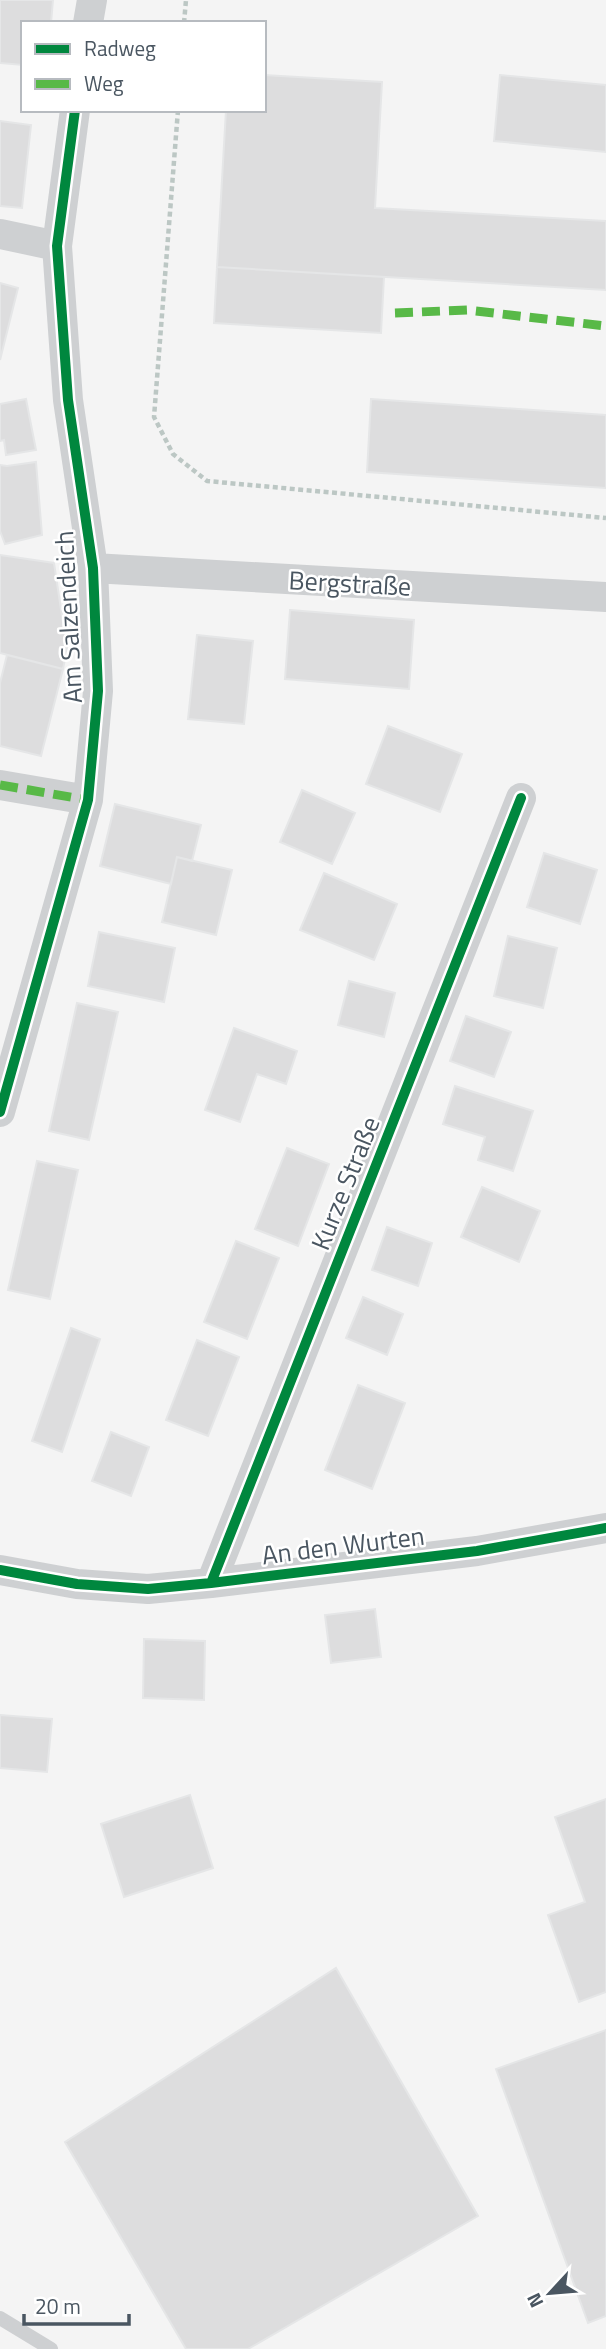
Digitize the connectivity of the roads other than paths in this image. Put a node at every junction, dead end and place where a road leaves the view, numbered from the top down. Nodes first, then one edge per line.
1 (92, 0) edge
2 (88, 21) edge
3 (75, 112) edge
4 (0, 234) edge
5 (57, 246) junction
6 (93, 568) junction
7 (606, 597) edge
8 (0, 785) edge
9 (521, 798) dead end
10 (88, 800) junction
11 (0, 1112) edge
12 (606, 1528) edge
13 (0, 1570) edge
14 (211, 1583) junction
15 (0, 2318) edge
16 (51, 2349) edge

1 - 2 street
3 - 5 street, Am Salzendeich
4 - 5 street
5 - 6 street, Am Salzendeich
6 - 7 street, Bergstraße
6 - 10 street, Am Salzendeich
8 - 10 street
9 - 14 street, Kurze Straße
10 - 11 street, Am Salzendeich
12 - 14 street, An den Wurten
13 - 14 street, An den Wurten
15 - 16 lane

